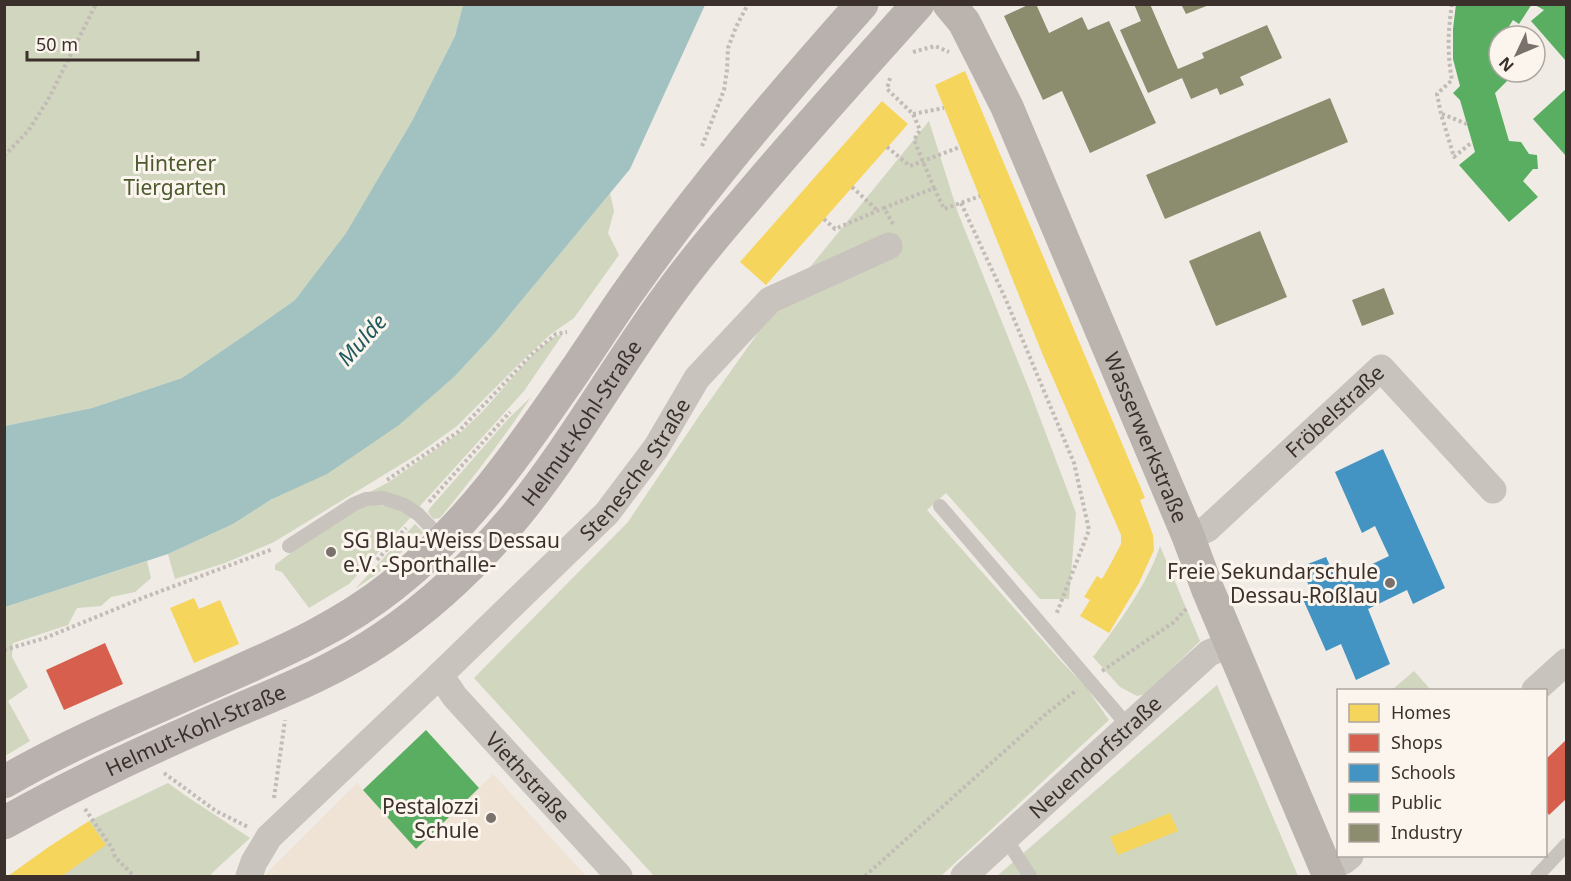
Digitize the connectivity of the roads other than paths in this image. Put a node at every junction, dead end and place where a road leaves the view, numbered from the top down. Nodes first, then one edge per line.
1 (862, 4) edge
2 (918, 4) edge
3 (949, 4) edge
4 (889, 246) road end
5 (1493, 490) dead end
6 (940, 506) dead end
7 (1188, 536) junction
8 (442, 540) junction
9 (289, 546) road end
10 (1231, 644) junction
11 (1566, 662) edge
12 (440, 675) junction
13 (1536, 689) edge
14 (1128, 726) junction
15 (4, 782) edge
16 (4, 824) edge
17 (1006, 839) junction
18 (1566, 845) edge
19 (1335, 867) edge
20 (249, 876) edge
21 (619, 876) edge
22 (964, 876) edge
23 (1030, 876) edge
24 (1537, 876) edge

1 - 8 main road, Helmut-Kohl-Straße
2 - 16 main road, Helmut-Kohl-Straße
3 - 7 street, Wasserwerkstraße
4 - 12 street, Stenesche Straße
5 - 7 street, Fröbelstraße
6 - 14 lane
7 - 10 street, Wasserwerkstraße
8 - 9 lane
8 - 15 main road, Helmut-Kohl-Straße
10 - 14 street, Neuendorfstraße
10 - 19 street, Wasserwerkstraße
11 - 13 street
12 - 20 street, Stenesche Straße
12 - 21 street, Viethstraße
14 - 17 street, Neuendorfstraße
17 - 22 street, Neuendorfstraße
17 - 23 lane
18 - 24 lane

